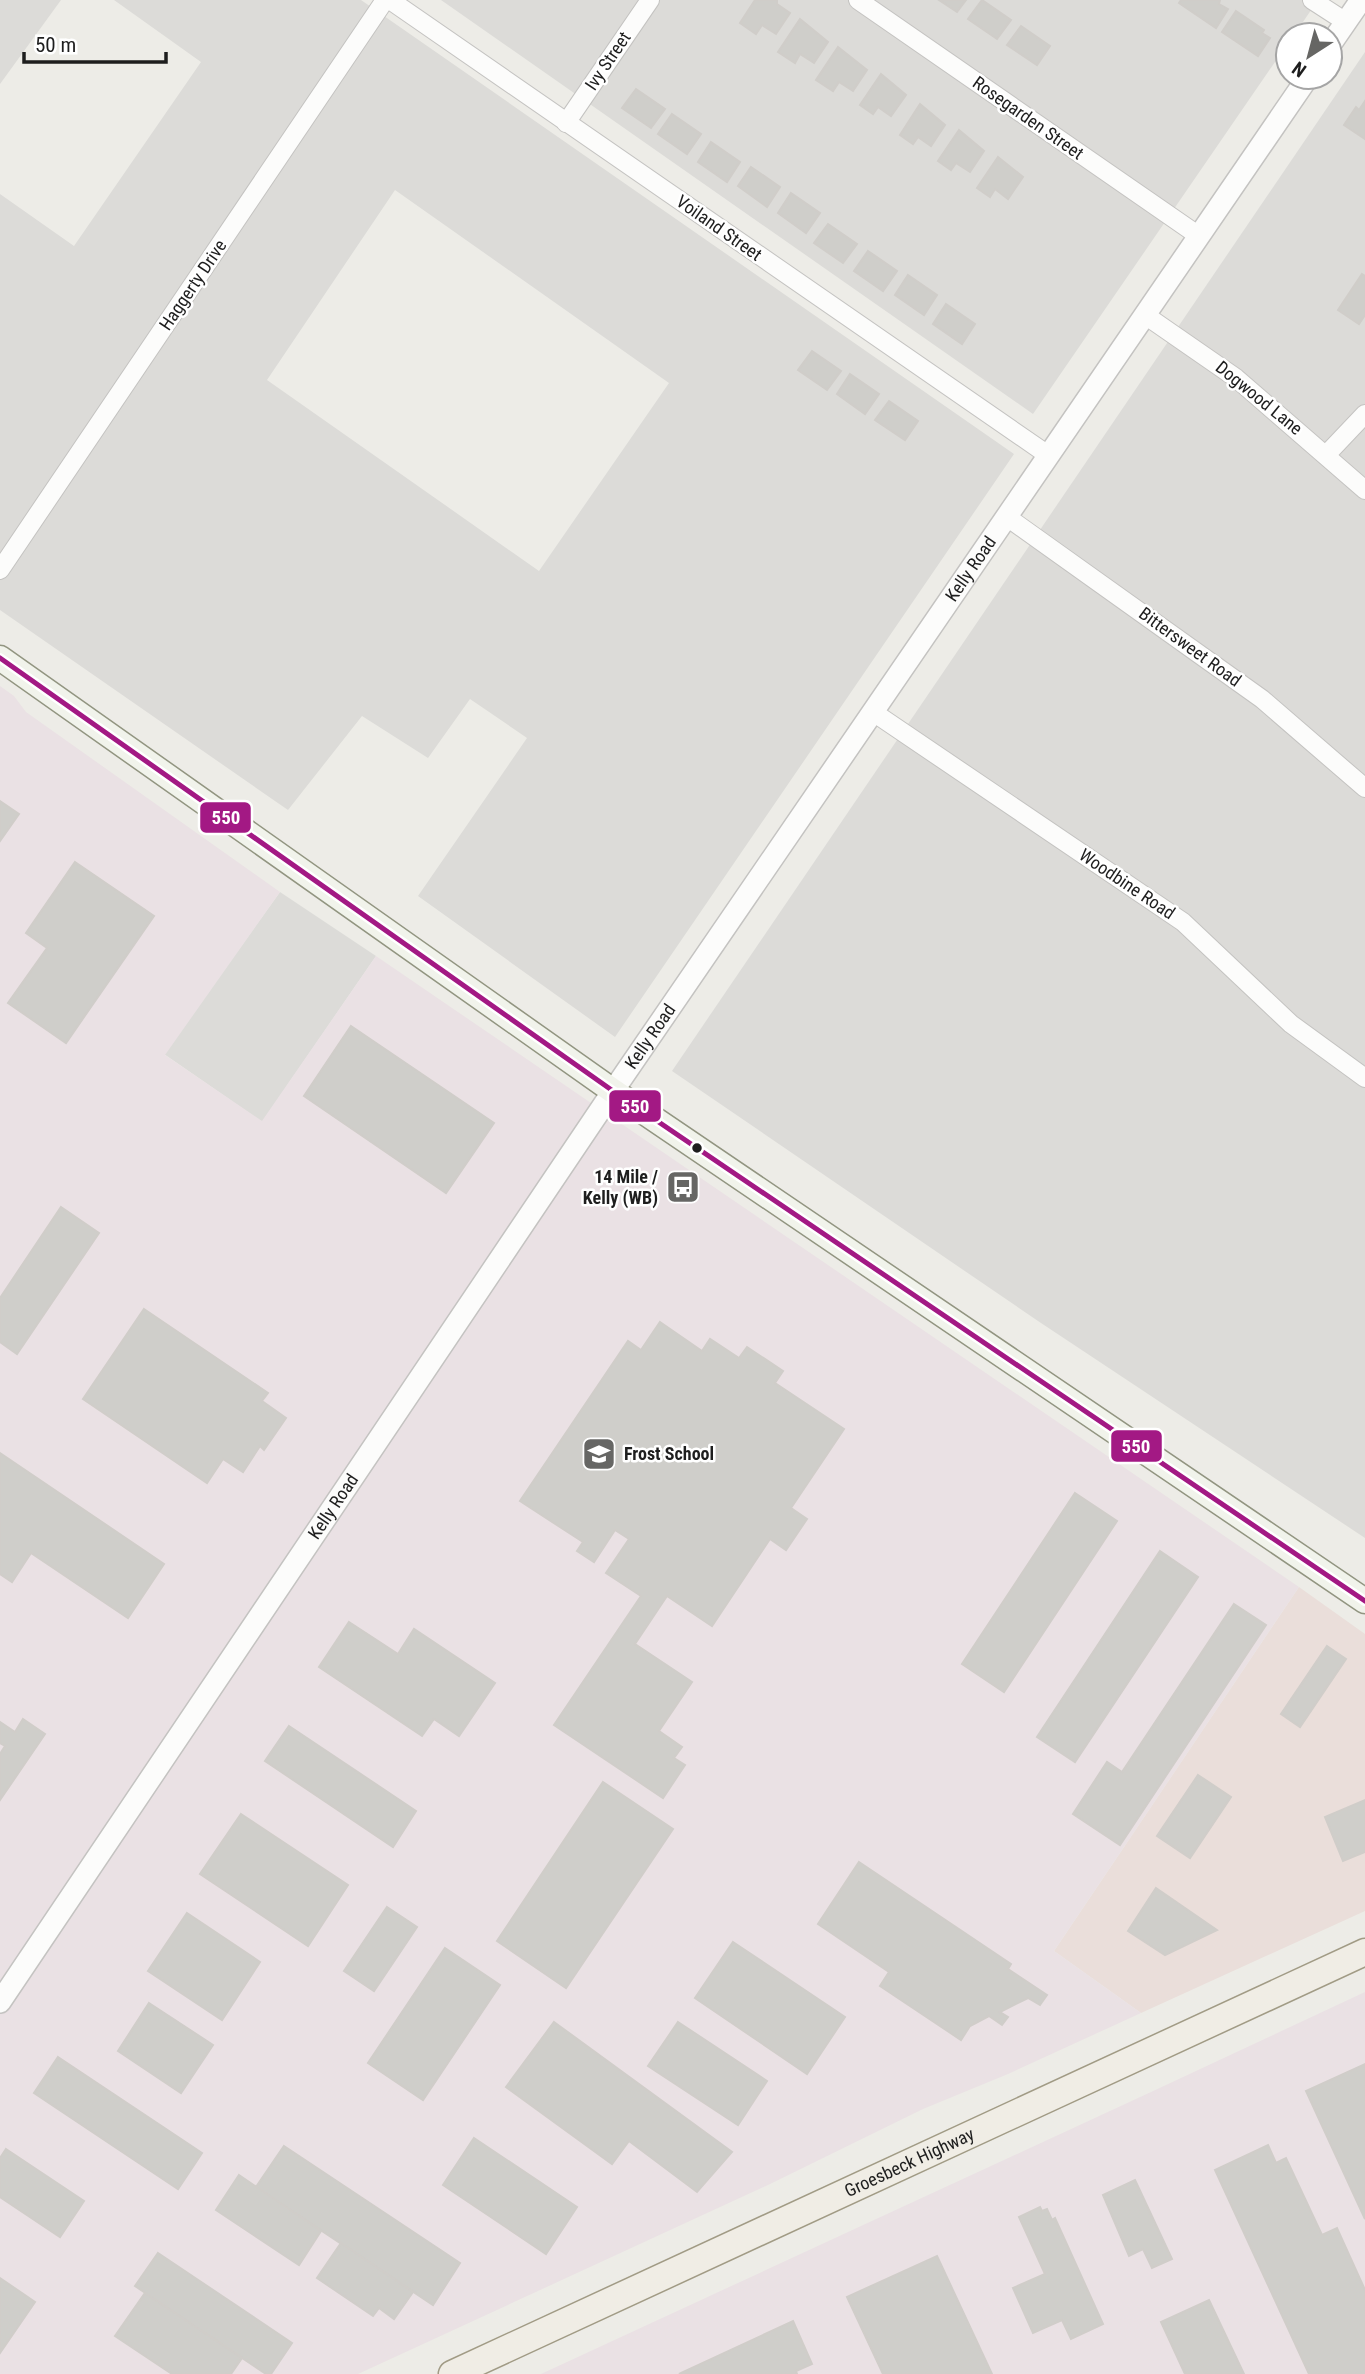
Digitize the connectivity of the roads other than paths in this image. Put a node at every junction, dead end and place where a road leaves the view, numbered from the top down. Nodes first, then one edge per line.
1 (387, 0) edge
2 (650, 0) edge
3 (858, 0) edge
4 (1312, 0) edge
5 (1361, 0) edge
6 (1346, 22) junction
7 (1344, 25) edge
8 (1298, 91) edge
9 (566, 123) junction
10 (1199, 236) junction
11 (1145, 315) junction
12 (1365, 414) edge
13 (1327, 454) junction
14 (1048, 455) junction
15 (1365, 490) edge
16 (1007, 517) junction
17 (0, 570) edge
18 (0, 658) edge
19 (873, 712) junction
20 (1365, 788) edge
21 (1365, 1078) edge
22 (613, 1091) junction
23 (1365, 1601) edge
24 (1365, 1952) edge
25 (0, 2002) edge
26 (452, 2374) edge

1 - 9 street, Voiland Street
1 - 17 street, Haggerty Drive
2 - 9 street, Ivy Street
3 - 10 street, Rosegarden Street
4 - 6 street
5 - 6 street
6 - 7 street
8 - 10 street, Kelly Road
9 - 14 street, Voiland Street
10 - 11 street, Kelly Road
11 - 13 street, Dogwood Lane
11 - 14 street, Kelly Road
12 - 13 street
13 - 15 street, Dogwood Lane
14 - 16 street, Kelly Road
16 - 19 street, Kelly Road
16 - 20 street, Bittersweet Road
18 - 22 main road
19 - 21 street, Woodbine Road
19 - 22 street, Kelly Road
22 - 23 main road
22 - 25 street, Kelly Road
24 - 26 main road, Groesbeck Highway

